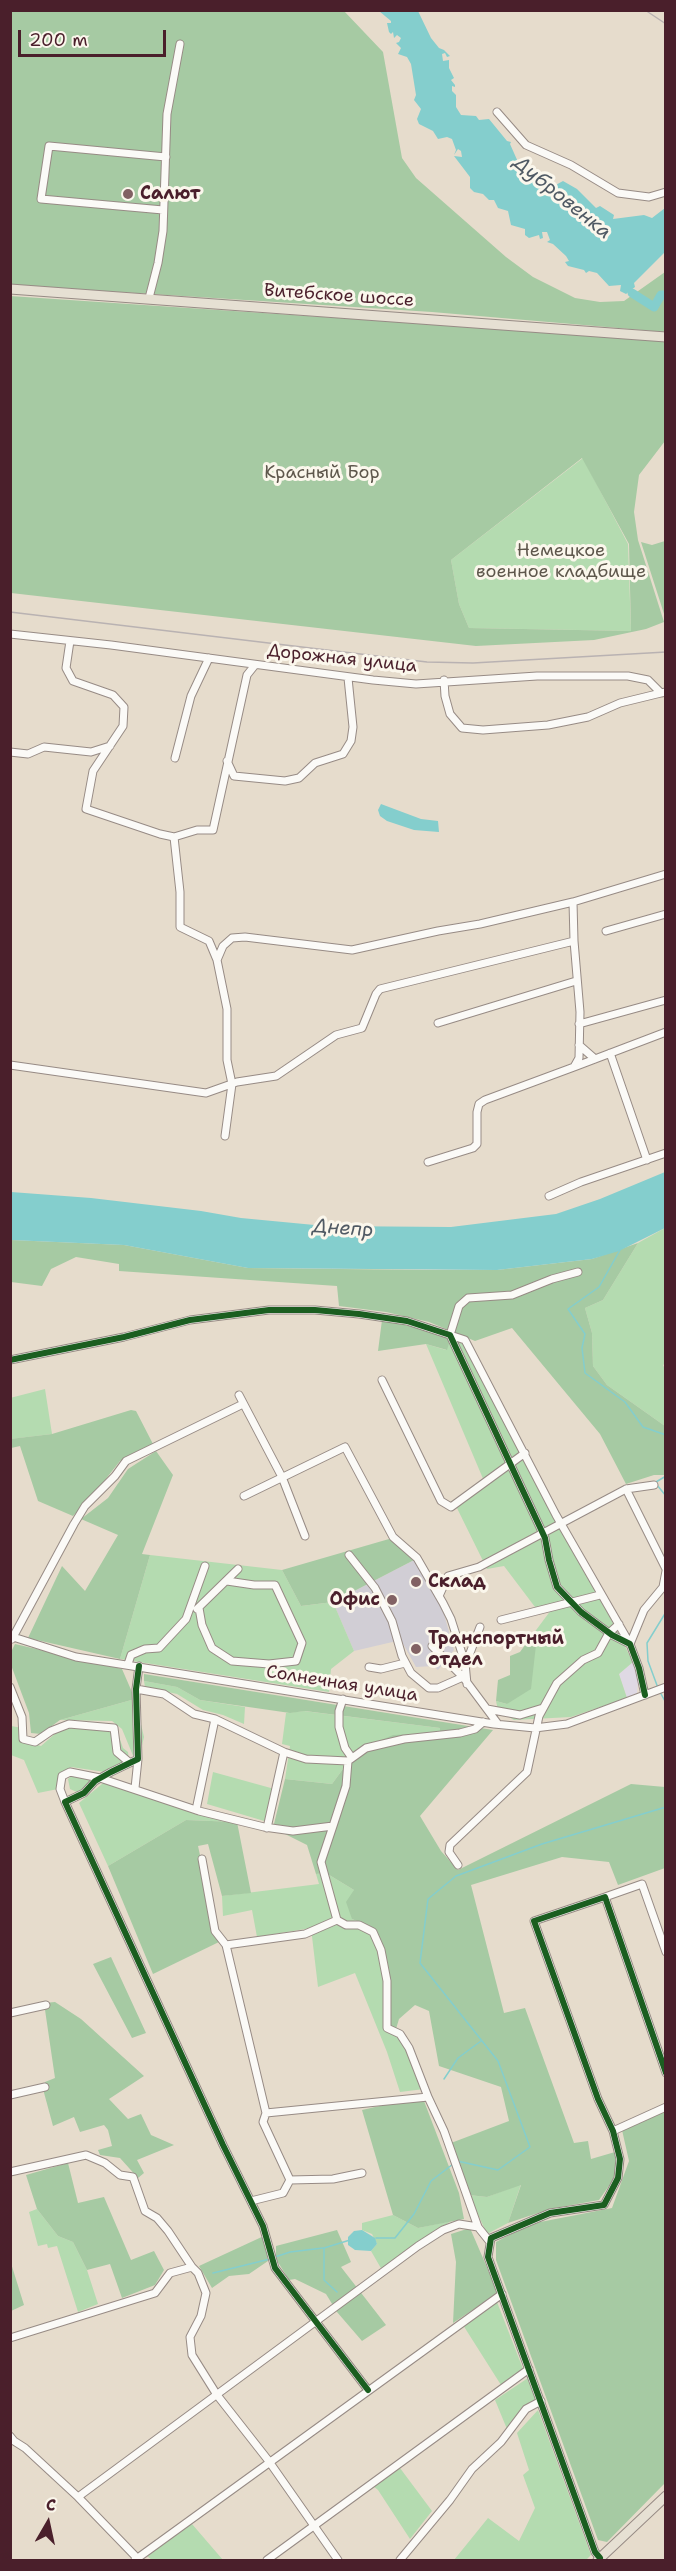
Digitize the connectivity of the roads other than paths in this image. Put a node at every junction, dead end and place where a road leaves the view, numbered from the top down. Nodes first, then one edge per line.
1 (180, 44) dead end
2 (497, 112) dead end
3 (166, 157) junction
4 (666, 192) edge
5 (164, 210) junction
6 (10, 289) edge
7 (149, 298) junction
8 (666, 337) edge
9 (10, 634) edge
10 (70, 641) junction
11 (208, 658) junction
12 (255, 665) junction
13 (348, 678) junction
14 (444, 680) junction
15 (663, 693) edge
16 (110, 746) junction
17 (10, 752) edge
18 (175, 758) dead end
19 (226, 761) junction
20 (174, 837) junction
21 (666, 874) edge
22 (573, 902) junction
23 (666, 914) edge
24 (606, 931) dead end
25 (574, 941) junction
26 (217, 960) junction
27 (576, 981) junction
28 (666, 1000) edge
29 (438, 1023) dead end
30 (579, 1024) junction
31 (666, 1032) edge
32 (579, 1045) junction
33 (610, 1053) junction
34 (595, 1059) junction
35 (10, 1065) edge
36 (574, 1067) junction
37 (231, 1084) junction
38 (225, 1136) dead end
39 (666, 1153) edge
40 (647, 1160) junction
41 (428, 1162) dead end
42 (549, 1196) dead end
43 (578, 1272) dead end
44 (450, 1335) junction
45 (10, 1360) edge
46 (382, 1380) dead end
47 (239, 1395) dead end
48 (243, 1404) junction
49 (525, 1453) junction
50 (511, 1463) junction
51 (282, 1477) junction
52 (654, 1485) dead end
53 (626, 1489) junction
54 (243, 1496) dead end
55 (562, 1524) junction
56 (542, 1533) junction
57 (305, 1536) dead end
58 (349, 1555) dead end
59 (205, 1566) dead end
60 (238, 1569) dead end
61 (666, 1570) edge
62 (227, 1581) junction
63 (600, 1595) junction
64 (439, 1596) junction
65 (572, 1602) junction
66 (199, 1608) junction
67 (186, 1619) junction
68 (501, 1620) dead end
69 (619, 1624) junction
70 (480, 1627) dead end
71 (609, 1633) junction
72 (11, 1638) edge
73 (630, 1644) junction
74 (432, 1646) dead end
75 (405, 1663) junction
76 (128, 1664) junction
77 (139, 1666) junction
78 (369, 1666) dead end
79 (465, 1666) junction
80 (465, 1680) junction
81 (665, 1688) edge
82 (136, 1689) junction
83 (11, 1692) edge
84 (645, 1695) junction
85 (343, 1699) junction
86 (543, 1708) junction
87 (487, 1709) junction
88 (215, 1719) junction
89 (483, 1722) junction
90 (498, 1724) junction
91 (535, 1728) junction
92 (284, 1752) junction
93 (138, 1759) junction
94 (350, 1759) junction
95 (129, 1763) junction
96 (100, 1778) junction
97 (135, 1788) junction
98 (65, 1802) junction
99 (196, 1810) junction
100 (333, 1826) junction
101 (267, 1828) junction
102 (202, 1859) dead end
103 (458, 1865) dead end
104 (605, 1897) junction
105 (337, 1920) junction
106 (226, 1945) junction
107 (666, 1952) edge
108 (46, 2005) dead end
109 (10, 2013) edge
110 (666, 2073) edge
111 (45, 2087) dead end
112 (10, 2095) edge
113 (428, 2097) junction
114 (666, 2107) edge
115 (266, 2113) junction
116 (613, 2131) junction
117 (10, 2172) edge
118 (362, 2173) dead end
119 (290, 2180) junction
120 (251, 2201) junction
121 (478, 2227) junction
122 (490, 2242) junction
123 (192, 2267) junction
124 (502, 2294) junction
125 (315, 2322) junction
126 (10, 2338) edge
127 (529, 2369) junction
128 (368, 2390) junction
129 (218, 2395) junction
130 (541, 2401) junction
131 (12, 2440) edge
132 (270, 2462) junction
133 (666, 2496) edge
134 (78, 2497) junction
135 (315, 2524) junction
136 (599, 2559) edge
137 (137, 2560) edge
138 (267, 2560) edge
139 (338, 2560) edge
140 (401, 2560) edge

1 - 3 street
2 - 4 street
3 - 5 street
3 - 5 street
5 - 7 street
6 - 7 main road, Витебское шоссе
7 - 8 main road, Витебское шоссе
9 - 10 street, Дорожная улица
10 - 11 street, Дорожная улица
10 - 16 street
11 - 12 street, Дорожная улица
11 - 18 street
12 - 13 street, Дорожная улица
12 - 19 street
13 - 14 street, Дорожная улица
13 - 19 street
14 - 15 street, Дорожная улица
14 - 15 street
16 - 17 street
16 - 20 street
19 - 20 street
20 - 26 street
21 - 22 street
22 - 25 street
22 - 26 street
23 - 24 street
25 - 27 street
25 - 37 street
26 - 37 street
27 - 29 street
27 - 30 street
28 - 30 street
30 - 32 street
31 - 33 street
32 - 34 street
32 - 36 street
33 - 34 street
33 - 40 street
34 - 36 street
35 - 37 street
36 - 41 street
37 - 38 street
39 - 40 street
40 - 42 street
43 - 44 street
44 - 45 street
44 - 49 street
44 - 50 street
46 - 50 street
47 - 48 street
48 - 51 street
48 - 72 street
49 - 50 street
49 - 55 street
50 - 56 street
51 - 54 street
51 - 57 street
51 - 64 street
52 - 53 street
53 - 55 street
53 - 61 street
55 - 56 street
55 - 63 street
56 - 64 street
56 - 65 street
58 - 75 street
59 - 67 street
60 - 62 street
61 - 73 street
62 - 66 street
62 - 66 street
63 - 65 street
63 - 69 street
64 - 79 street
65 - 68 street
65 - 71 street
66 - 67 street
67 - 76 street
69 - 71 street
69 - 73 street
70 - 79 street
71 - 73 street
71 - 86 street
72 - 76 street, Солнечная улица
73 - 84 street
74 - 80 street
75 - 78 street
75 - 80 street
76 - 77 street, Солнечная улица
77 - 82 street
77 - 85 street, Солнечная улица
79 - 80 street
80 - 87 street
81 - 84 street, Солнечная улица
82 - 88 street
82 - 93 street
83 - 95 street
84 - 91 street, Солнечная улица
85 - 89 street, Солнечная улица
85 - 94 street
86 - 87 street
86 - 91 street
87 - 90 street
88 - 92 street
88 - 99 street
89 - 90 street, Солнечная улица
89 - 94 street
90 - 91 street, Солнечная улица
91 - 103 street
92 - 94 street
92 - 101 street
93 - 95 street
93 - 97 street
94 - 100 street
95 - 96 street
96 - 97 street
96 - 98 street
96 - 98 street
97 - 99 street
98 - 120 street
99 - 101 street
100 - 101 street
100 - 105 street
102 - 106 street
104 - 107 street
104 - 110 street
104 - 116 street
105 - 106 street
105 - 113 street
106 - 115 street
108 - 109 street
111 - 112 street
113 - 115 street
113 - 121 street
114 - 116 street
115 - 119 street
116 - 122 street
117 - 123 street
118 - 119 street
119 - 120 street
120 - 125 street
121 - 122 street
121 - 125 street
122 - 124 street
123 - 126 street
123 - 129 street
124 - 127 street
124 - 128 street
125 - 128 street
125 - 129 street
127 - 130 street
127 - 135 street
128 - 132 street
129 - 132 street
129 - 134 street
130 - 136 street
130 - 140 street
131 - 134 street
132 - 135 street
132 - 137 street
133 - 136 main road
134 - 137 street
135 - 138 street
135 - 139 street

